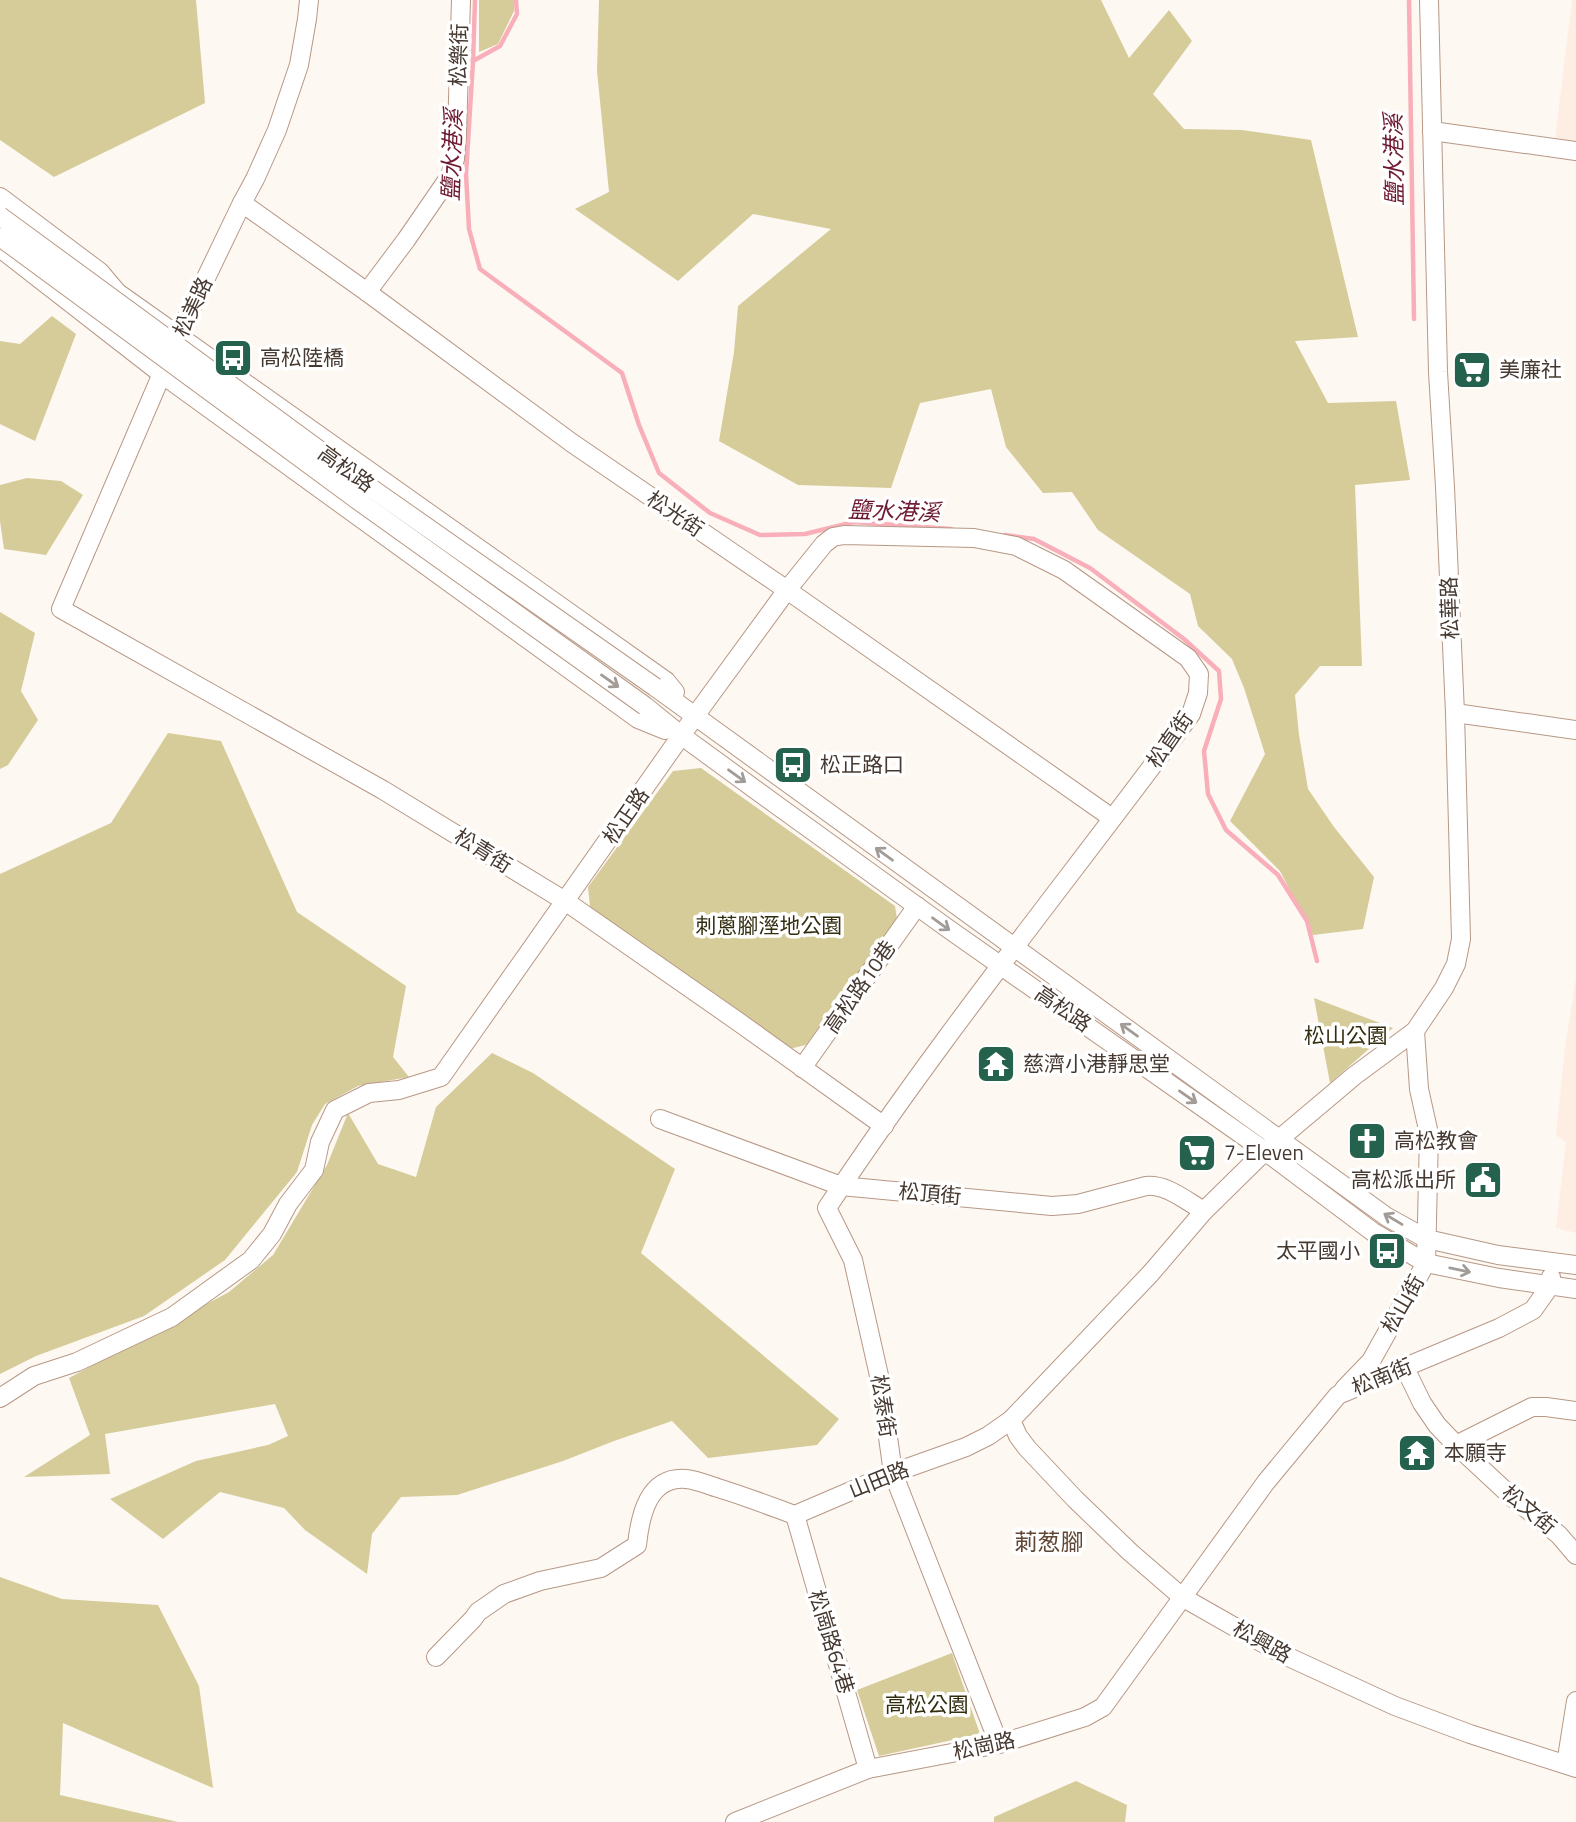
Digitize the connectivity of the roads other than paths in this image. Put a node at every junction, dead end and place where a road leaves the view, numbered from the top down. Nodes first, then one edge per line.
1 (309, 0) edge
2 (461, 0) edge
3 (1429, 0) edge
4 (1433, 131) junction
5 (1576, 151) edge
6 (0, 197) edge
7 (242, 203) junction
8 (0, 206) edge
9 (0, 216) edge
10 (0, 237) edge
11 (0, 248) edge
12 (0, 256) edge
13 (111, 287) junction
14 (367, 292) junction
15 (91, 318) junction
16 (179, 334) junction
17 (163, 374) junction
18 (787, 590) junction
19 (61, 609) joint
20 (1455, 713) junction
21 (695, 716) junction
22 (1576, 730) edge
23 (682, 736) junction
24 (1112, 818) junction
25 (565, 901) junction
26 (917, 906) junction
27 (1015, 948) junction
28 (1001, 966) junction
29 (1415, 1031) junction
30 (802, 1068) junction
31 (660, 1119) dead end
32 (884, 1126) junction
33 (1279, 1138) junction
34 (1265, 1151) junction
35 (841, 1186) junction
36 (1204, 1211) junction
37 (1427, 1239) junction
38 (1553, 1262) junction
39 (1426, 1263) junction
40 (1576, 1265) edge
41 (1550, 1286) junction
42 (1576, 1289) edge
43 (1405, 1368) junction
44 (1338, 1395) junction
45 (0, 1398) edge
46 (1576, 1410) edge
47 (1011, 1420) junction
48 (1456, 1445) junction
49 (893, 1473) junction
50 (795, 1515) junction
51 (1576, 1555) edge
52 (1182, 1597) junction
53 (436, 1657) dead end
54 (1576, 1701) edge
55 (999, 1744) junction
56 (1571, 1766) edge
57 (868, 1769) junction
58 (736, 1822) edge

1 - 7 street, 松美路
2 - 14 street, 松樂街
3 - 4 street, 松華路
4 - 5 street
4 - 20 street, 松華路
6 - 13 street, 高松路
7 - 14 street, 松光街
7 - 16 street, 松美路
8 - 13 street
9 - 21 street, 高松路, bridge
10 -> 23 street, 高松路, bridge
11 - 15 street
12 - 15 street, 高松路
13 - 16 street, 高松路
14 - 18 street, 松光街
15 - 17 street, 高松路
16 - 17 street, 松美路
16 - 21 street, 高松路
17 - 19 street, 松美路
17 - 23 street, 高松路
18 - 21 street, 松正路
18 - 24 street, 松光街
18 - 24 street, 松直街
19 - 25 street, 松青街
20 - 22 street
20 - 29 street, 松華路
21 - 23 street, 松正路
27 -> 21 street, 高松路
23 - 25 street, 松正路
23 -> 26 street, 高松路
24 - 27 street, 松直街
25 - 30 street, 松青街
25 - 45 street, 松正路
26 -> 28 street, 高松路
26 - 30 street, 高松路10巷
27 - 28 street, 松直街
33 -> 27 street, 高松路
28 - 32 street, 松直街
28 -> 34 street, 高松路
29 - 33 street, 松華路
29 - 37 street, 松山街
30 - 32 street, 松青街
31 - 35 street, 松頂街
32 - 35 street, 松直街
33 - 34 street, 山田路
37 -> 33 street, 高松路
34 - 36 street, 山田路
34 - 39 street, 高松路
35 - 36 street, 松頂街
35 - 49 street, 松泰街
36 - 47 street, 山田路
37 - 38 street, 高松路
37 - 39 street, 松山街
38 - 40 street, 高松路
38 - 41 street
39 -> 41 street, 高松路
39 - 44 street, 松山街
41 - 42 street, 高松路
41 - 43 street, 松南街
43 - 44 street, 松南街
43 - 48 street, 松文街
44 - 52 street, 松南街
46 - 48 street
47 - 49 street, 山田路
47 - 52 street, 松興路
48 - 51 street, 松文街
49 - 50 street, 山田路
49 - 55 street, 松泰街
50 - 53 street
50 - 57 street, 松崗路64巷
52 - 55 street, 松崗路
52 - 56 street, 松興路
54 - 56 street
55 - 57 street, 松崗路
57 - 58 street, 松崗路

